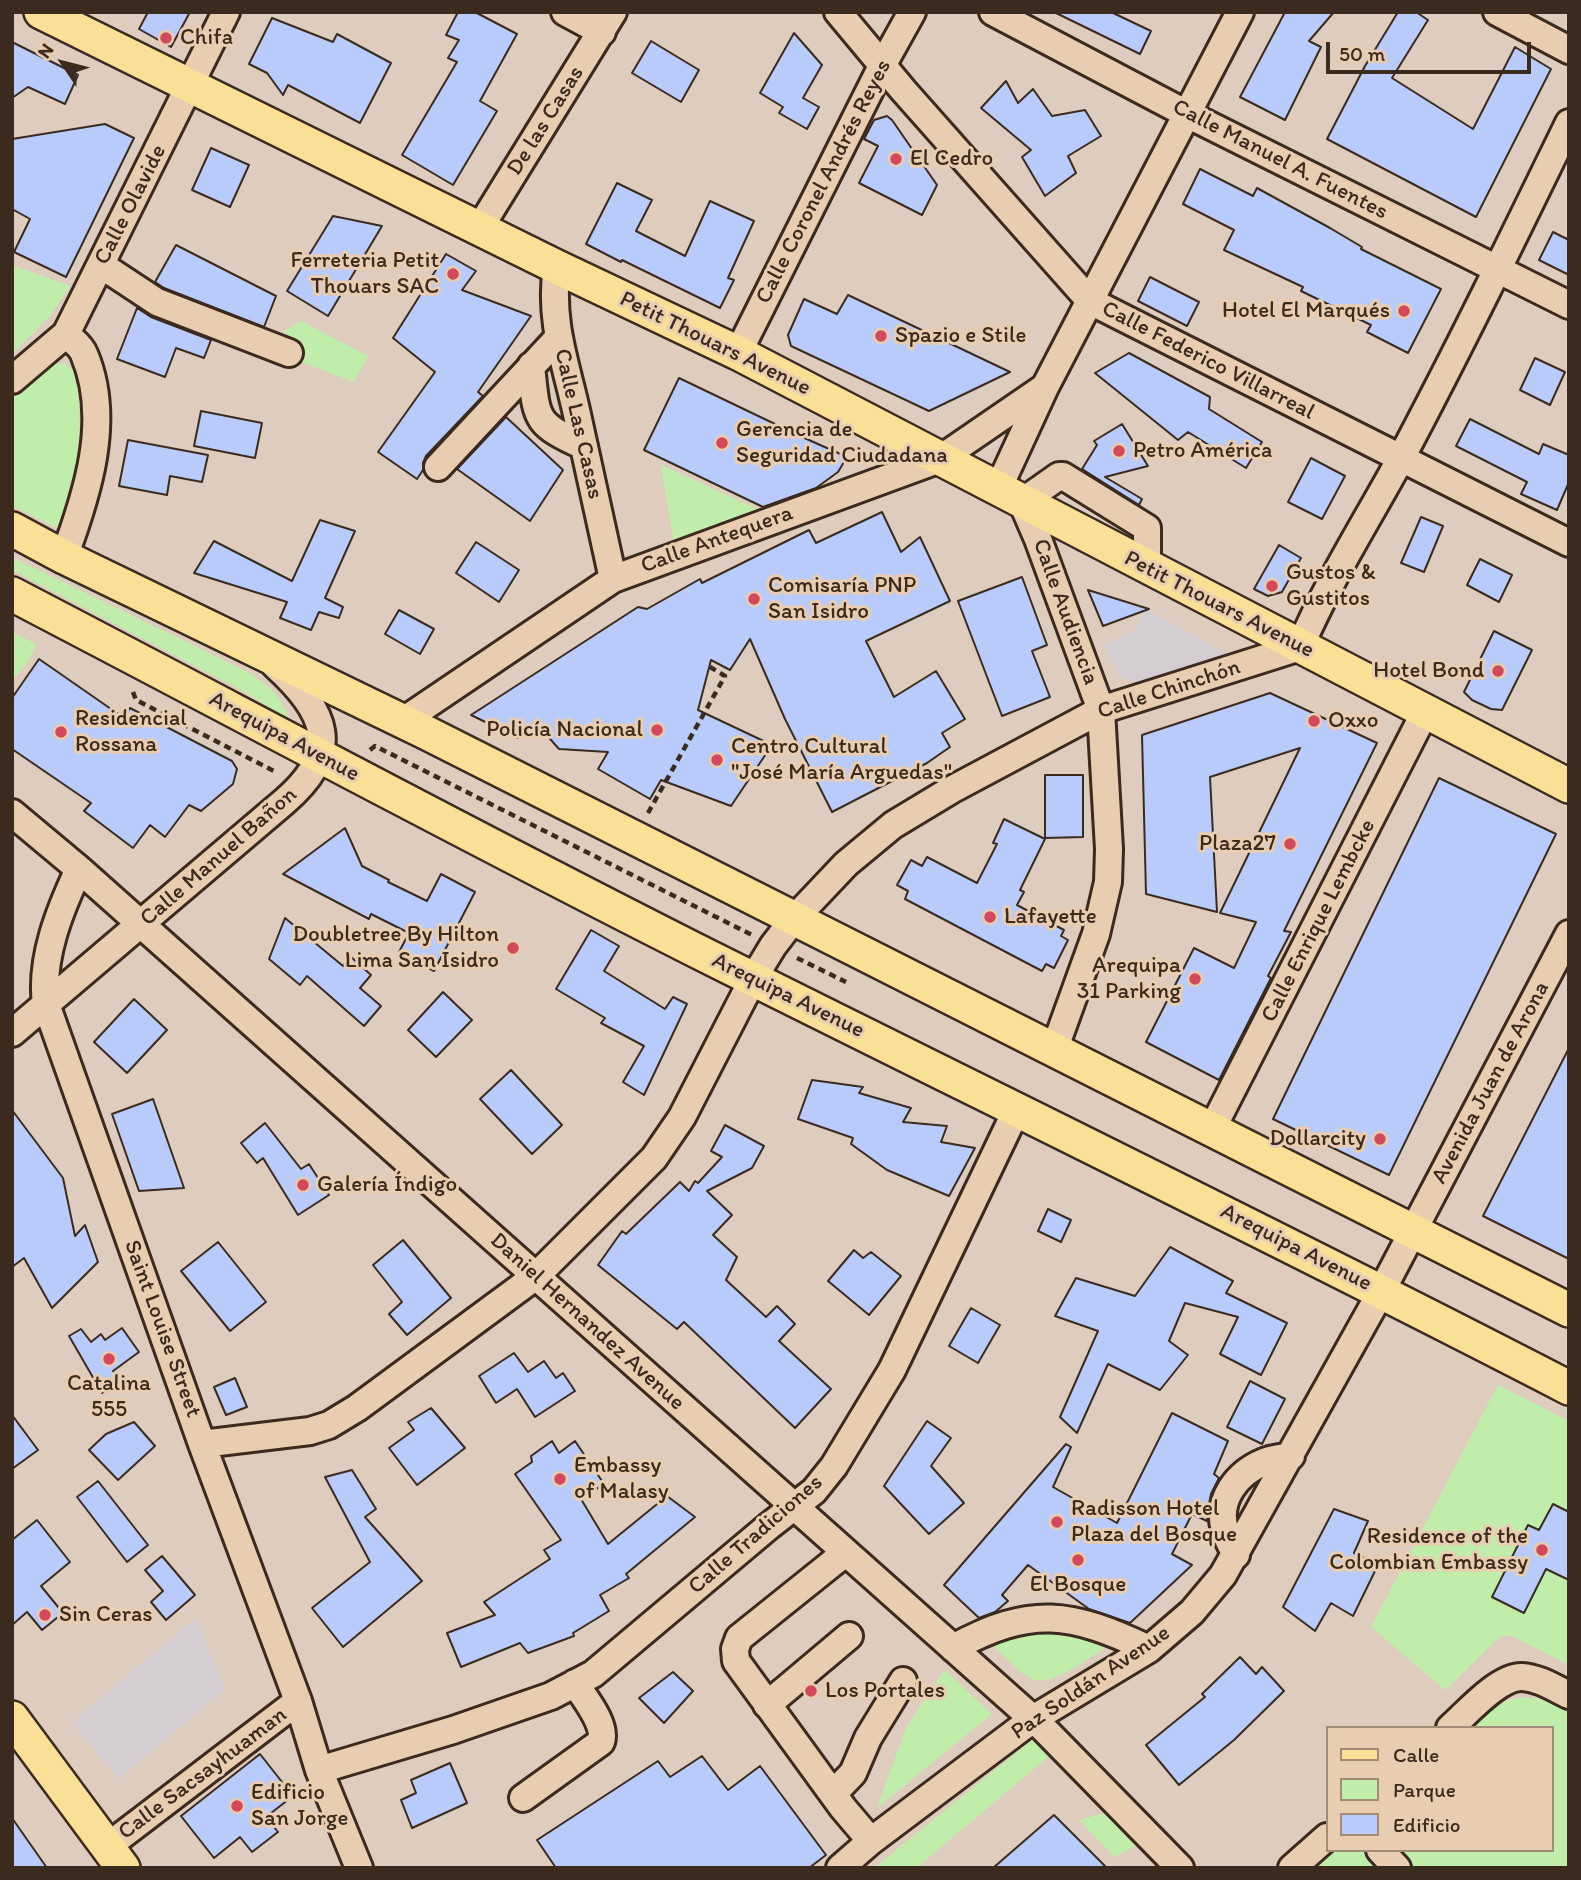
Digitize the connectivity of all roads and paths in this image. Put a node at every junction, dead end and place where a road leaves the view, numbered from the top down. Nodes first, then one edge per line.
1 (41, 12) edge
2 (226, 12) edge
3 (565, 12) edge
4 (838, 12) edge
5 (912, 12) edge
6 (993, 12) edge
7 (1240, 12) edge
8 (1497, 12) edge
9 (608, 22) edge
10 (1569, 50) edge
11 (882, 65) junction
12 (191, 87) junction
13 (1187, 114) junction
14 (1569, 123) edge
15 (480, 229) junction
16 (101, 265) junction
17 (557, 267) junction
18 (1498, 268) junction
19 (1090, 301) junction
20 (1569, 305) edge
21 (66, 334) junction
22 (558, 338) junction
23 (289, 353) dead end
24 (738, 353) junction
25 (531, 366) junction
26 (12, 380) edge
27 (1045, 387) junction
28 (584, 446) junction
29 (940, 459) junction
30 (1400, 459) junction
31 (438, 467) dead end
32 (1010, 496) junction
33 (12, 529) edge
34 (1569, 544) edge
35 (64, 557) junction
36 (613, 579) junction
37 (12, 594) edge
38 (1300, 647) junction
39 (261, 652) junction
40 (710, 667) dead end
41 (1101, 710) junction
42 (1425, 712) junction
43 (403, 721) junction
44 (321, 757) junction
45 (1569, 786) edge
46 (12, 813) edge
47 (634, 838) junction
48 (79, 869) junction
49 (793, 920) junction
50 (140, 925) junction
51 (1569, 934) edge
52 (754, 979) junction
53 (46, 1004) junction
54 (12, 1033) edge
55 (1054, 1050) junction
56 (1017, 1109) junction
57 (1212, 1129) junction
58 (1414, 1231) junction
59 (536, 1276) junction
60 (1381, 1292) junction
61 (1569, 1310) edge
62 (1569, 1388) edge
63 (202, 1444) junction
64 (1291, 1456) junction
65 (794, 1507) junction
66 (845, 1553) junction
67 (1236, 1555) junction
68 (849, 1636) dead end
69 (953, 1648) junction
70 (1149, 1649) junction
71 (903, 1681) dead end
72 (575, 1684) junction
73 (1569, 1695) edge
74 (298, 1701) junction
75 (767, 1705) junction
76 (12, 1718) edge
77 (1033, 1720) junction
78 (1452, 1726) edge
79 (319, 1770) junction
80 (834, 1793) junction
81 (523, 1798) dead end
82 (1326, 1838) edge
83 (871, 1841) junction
84 (1382, 1852) edge
85 (116, 1857) edge
86 (359, 1868) edge
87 (840, 1868) edge
88 (1180, 1868) edge
89 (1292, 1868) edge
90 (1397, 1868) edge

1 - 12 main road, Petit Thouars Avenue
2 - 12 street, Calle Olavide
3 - 9 street
4 - 11 street, Calle Federico Villarreal
5 - 11 street, Calle Coronel Andrés Reyes
6 - 13 street, Calle Manuel A. Fuentes
7 - 13 street
8 - 10 street
9 - 15 street, De las Casas
11 - 19 street, Calle Federico Villarreal
11 - 24 street, Calle Coronel Andrés Reyes
12 - 15 main road, Petit Thouars Avenue
12 - 16 street, Calle Olavide
13 - 18 street, Calle Manuel A. Fuentes
13 - 19 street
14 - 18 street
15 - 17 main road, Petit Thouars Avenue
16 - 21 street, Calle Olavide
16 - 23 street
17 - 22 street, Calle Las Casas
17 - 24 main road, Petit Thouars Avenue
18 - 20 street, Calle Manuel A. Fuentes
18 - 30 street
19 - 27 street
19 - 30 street, Calle Federico Villarreal
21 - 26 street, Calle Olavide
21 - 35 street
22 - 25 street
22 - 28 street, Calle Las Casas
24 - 29 main road, Petit Thouars Avenue
25 - 28 street
25 - 31 street
27 - 29 street, Calle Antequera
27 - 32 street
28 - 36 street, Calle Las Casas
29 - 32 main road, Petit Thouars Avenue
29 - 36 street, Calle Antequera
30 - 34 street, Calle Federico Villarreal
30 - 38 street
32 - 38 main road, Petit Thouars Avenue
32 - 41 street, Calle Audiencia
33 - 35 main road
35 - 39 main road
36 - 43 street, Calle Antequera
37 - 44 main road, Arequipa Avenue
38 - 41 street, Calle Chinchón
38 - 42 main road, Petit Thouars Avenue
39 - 43 main road
39 - 44 street
40 - 47 path
41 - 49 street, Calle Chinchón
41 - 55 street, Calle Audiencia
42 - 45 main road, Petit Thouars Avenue
42 - 57 street, Calle Enrique Lembcke
43 - 47 main road
44 - 50 street, Calle Manuel Bañon
44 - 52 main road, Arequipa Avenue
46 - 48 street
47 - 49 main road
48 - 50 street, Daniel Hernandez Avenue
48 - 53 street, Saint Louise Street
49 - 52 street, Calle Chinchón
49 - 55 main road
50 - 53 street, Calle Manuel Bañon
50 - 59 street, Daniel Hernandez Avenue
51 - 58 street, Avenida Juan de Arona
52 - 56 main road, Arequipa Avenue
52 - 59 street, Calle Chinchón
53 - 54 street, Calle Manuel Bañon
53 - 63 street, Saint Louise Street
55 - 57 main road
56 - 60 main road, Arequipa Avenue
56 - 65 street, Calle Tradiciones
57 - 58 main road
58 - 60 street, Paz Soldán Avenue
58 - 61 main road
59 - 63 street, Calle Chinchón
59 - 65 street, Daniel Hernandez Avenue
60 - 62 main road, Arequipa Avenue
60 - 64 street, Paz Soldán Avenue
63 - 74 street, Saint Louise Street
64 - 67 street, Paz Soldán Avenue
64 - 67 street
65 - 66 street, Daniel Hernandez Avenue
65 - 72 street, Calle Tradiciones
66 - 69 street, Daniel Hernandez Avenue
66 - 75 street
67 - 70 street, Paz Soldán Avenue
68 - 75 street
69 - 70 street
69 - 77 street, Daniel Hernandez Avenue
70 - 77 street, Paz Soldán Avenue
71 - 80 street
72 - 79 street, Calle Tradiciones
72 - 81 street
73 - 78 street
74 - 79 street, Saint Louise Street
74 - 85 street, Calle Sacsayhuaman
75 - 80 street
76 - 85 main road
77 - 83 street, Paz Soldán Avenue
77 - 88 street, Daniel Hernandez Avenue
79 - 86 street, Saint Louise Street
80 - 83 street
82 - 89 street
83 - 87 street, Paz Soldán Avenue
84 - 90 street

